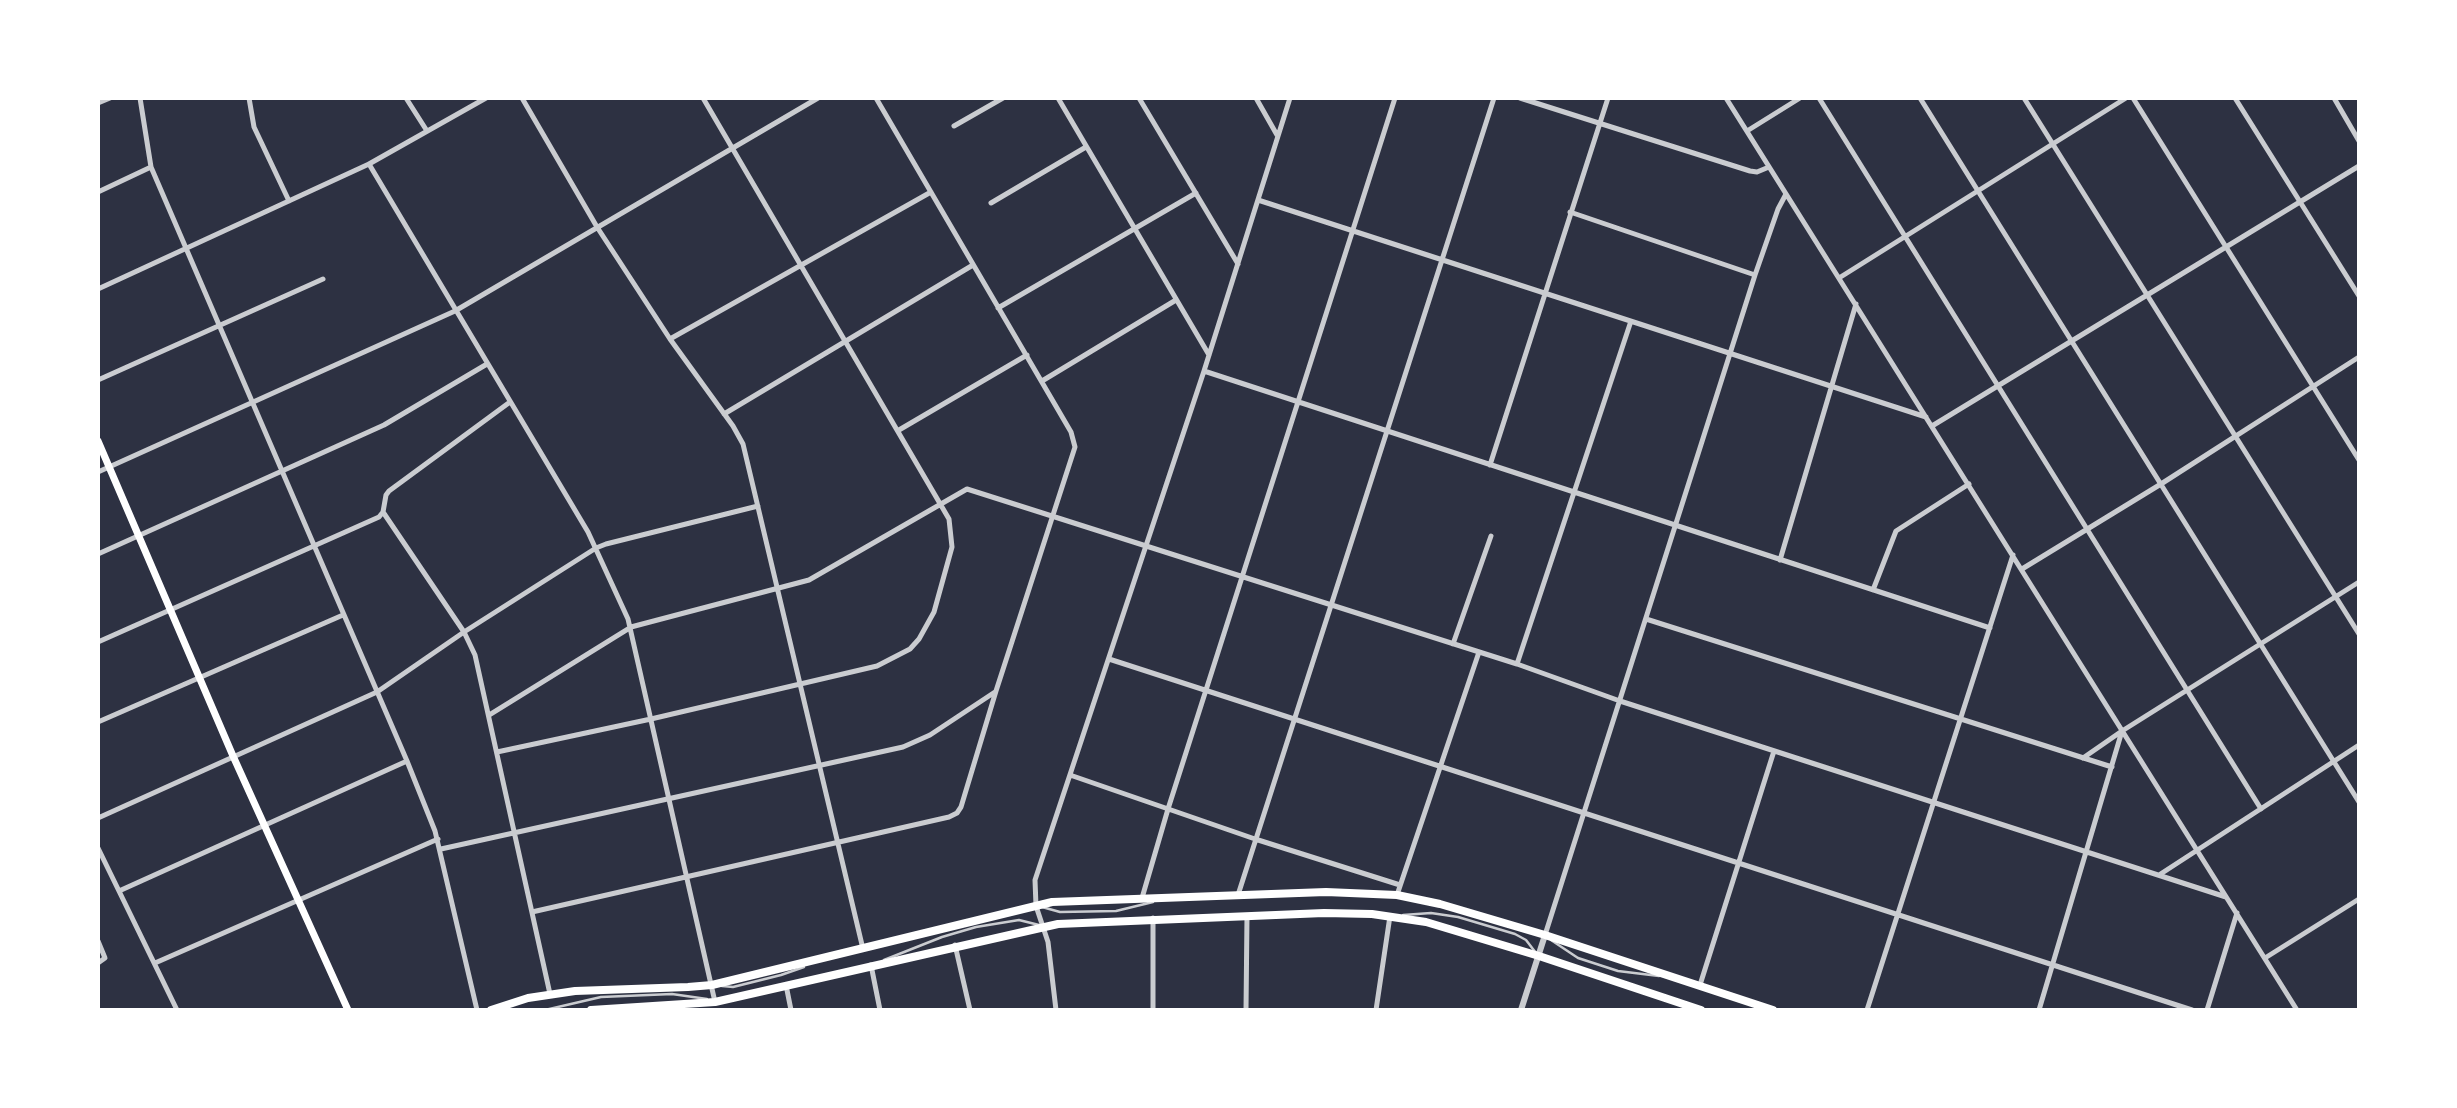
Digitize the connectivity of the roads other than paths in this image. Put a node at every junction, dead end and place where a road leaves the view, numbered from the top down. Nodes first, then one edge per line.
1 (110, 98) edge
2 (141, 98) edge
3 (249, 98) edge
4 (407, 98) edge
5 (486, 98) edge
6 (522, 98) edge
7 (703, 98) edge
8 (818, 98) edge
9 (876, 98) edge
10 (1003, 98) edge
11 (1058, 98) edge
12 (1139, 98) edge
13 (1256, 98) edge
14 (1290, 98) edge
15 (1395, 98) edge
16 (1493, 98) edge
17 (1520, 98) edge
18 (1608, 98) edge
19 (1726, 98) edge
20 (1800, 98) edge
21 (1819, 98) edge
22 (1920, 98) edge
23 (2024, 98) edge
24 (2126, 98) edge
25 (2133, 98) edge
26 (2235, 98) edge
27 (2334, 98) edge
28 (98, 103) edge
29 (1599, 123) junction
30 (954, 126) dead end
31 (427, 131) junction
32 (1747, 131) junction
33 (1278, 135) junction
34 (2359, 141) edge
35 (2053, 144) junction
36 (1086, 147) junction
37 (732, 148) junction
38 (369, 164) junction
39 (2359, 166) edge
40 (151, 167) junction
41 (1769, 167) junction
42 (1978, 191) junction
43 (98, 192) edge
44 (931, 192) junction
45 (1196, 193) junction
46 (1786, 194) junction
47 (1258, 200) junction
48 (289, 201) junction
49 (2300, 202) junction
50 (991, 203) dead end
51 (1570, 212) junction
52 (597, 227) junction
53 (1134, 229) junction
54 (1353, 230) junction
55 (1905, 236) junction
56 (2226, 247) junction
57 (187, 248) junction
58 (1442, 259) junction
59 (1238, 264) junction
60 (802, 265) junction
61 (974, 265) junction
62 (1755, 275) junction
63 (1839, 278) junction
64 (323, 279) dead end
65 (98, 289) edge
66 (1545, 293) junction
67 (2147, 295) junction
68 (2359, 296) edge
69 (1176, 300) junction
70 (1856, 304) junction
71 (998, 308) junction
72 (455, 311) junction
73 (1631, 321) junction
74 (220, 326) junction
75 (670, 339) junction
76 (846, 341) junction
77 (2071, 341) junction
78 (1730, 353) junction
79 (1027, 355) junction
80 (1209, 355) junction
81 (2359, 357) edge
82 (487, 364) junction
83 (1204, 371) junction
84 (98, 380) edge
85 (1042, 381) junction
86 (1832, 386) junction
87 (1998, 386) junction
88 (2313, 386) junction
89 (252, 401) junction
90 (510, 402) junction
91 (1298, 402) junction
92 (724, 414) junction
93 (1926, 417) junction
94 (1932, 426) junction
95 (899, 430) junction
96 (1386, 431) junction
97 (2235, 437) junction
98 (98, 441) edge
99 (2359, 460) edge
100 (1490, 465) junction
101 (109, 467) junction
102 (282, 471) junction
103 (98, 472) edge
104 (1969, 484) junction
105 (2161, 484) junction
106 (1574, 492) junction
107 (940, 504) junction
108 (758, 506) junction
109 (383, 512) junction
110 (1053, 517) junction
111 (1676, 525) junction
112 (2088, 530) junction
113 (138, 534) junction
114 (1491, 536) dead end
115 (313, 546) junction
116 (1146, 547) junction
117 (596, 548) junction
118 (98, 554) edge
119 (2013, 555) junction
120 (1780, 560) junction
121 (2022, 569) junction
122 (1242, 578) junction
123 (2359, 582) edge
124 (778, 589) junction
125 (1873, 590) junction
126 (2336, 597) junction
127 (1330, 606) junction
128 (171, 608) junction
129 (343, 615) junction
130 (1646, 619) junction
131 (631, 627) junction
132 (1990, 628) junction
133 (464, 632) junction
134 (2359, 634) edge
135 (98, 642) edge
136 (1453, 644) junction
137 (2260, 644) junction
138 (1479, 652) junction
139 (1109, 659) junction
140 (1517, 664) junction
141 (200, 678) junction
142 (800, 685) junction
143 (2188, 690) junction
144 (996, 691) junction
145 (1206, 691) junction
146 (377, 692) junction
147 (1620, 701) junction
148 (489, 715) junction
149 (651, 719) junction
150 (1294, 719) junction
151 (1960, 719) junction
152 (98, 722) edge
153 (2122, 731) junction
154 (2359, 745) edge
155 (1774, 751) junction
156 (497, 752) junction
157 (233, 756) junction
158 (2083, 758) junction
159 (407, 761) junction
160 (2334, 761) junction
161 (1439, 766) junction
162 (819, 767) junction
163 (2112, 767) junction
164 (1070, 775) junction
165 (670, 799) junction
166 (1933, 802) junction
167 (2359, 802) edge
168 (1168, 809) junction
169 (2261, 809) junction
170 (1585, 813) junction
171 (98, 818) edge
172 (264, 824) junction
173 (514, 832) junction
174 (438, 839) junction
175 (1255, 839) junction
176 (837, 842) junction
177 (98, 848) edge
178 (441, 849) junction
179 (2197, 850) junction
180 (2087, 852) junction
181 (1739, 863) junction
182 (2158, 875) junction
183 (687, 876) junction
184 (1400, 885) junction
185 (119, 891) junction
186 (1238, 895) junction
187 (1397, 895) junction
188 (1169, 897) junction
189 (2227, 897) junction
190 (1142, 898) junction
191 (2359, 899) edge
192 (298, 900) junction
193 (1036, 906) junction
194 (532, 912) junction
195 (2237, 913) junction
196 (1898, 915) junction
197 (1247, 916) junction
198 (1390, 916) junction
199 (1153, 918) junction
200 (1042, 926) junction
201 (1545, 935) junction
202 (98, 941) edge
203 (956, 945) junction
204 (863, 949) junction
205 (1539, 956) junction
206 (2264, 958) junction
207 (98, 963) edge
208 (155, 963) junction
209 (871, 965) junction
210 (2054, 965) junction
211 (712, 985) junction
212 (786, 985) junction
213 (1700, 985) junction
214 (550, 994) junction
215 (715, 1002) junction
216 (699, 1007) edge
217 (1682, 1007) edge
218 (177, 1010) edge
219 (348, 1010) edge
220 (477, 1010) edge
221 (491, 1010) edge
222 (545, 1010) edge
223 (591, 1010) edge
224 (608, 1010) edge
225 (791, 1010) edge
226 (880, 1010) edge
227 (970, 1010) edge
228 (1056, 1010) edge
229 (1153, 1010) edge
230 (1246, 1010) edge
231 (1377, 1010) edge
232 (1521, 1010) edge
233 (1701, 1010) edge
234 (1773, 1010) edge
235 (1867, 1010) edge
236 (2039, 1010) edge
237 (2192, 1010) edge
238 (2207, 1010) edge
239 (2297, 1010) edge

1 - 28 street
2 - 40 street
3 - 48 street
4 - 31 street
5 - 31 street
6 - 52 street
7 - 37 street
8 - 37 street
9 - 44 street
10 - 30 street
11 - 36 street
12 - 45 street
13 - 33 street
14 - 33 street
15 - 54 street
16 - 58 street
17 - 29 street
18 - 29 street
19 - 32 street
20 - 32 street
21 - 55 street
22 - 42 street
23 - 35 street
24 - 35 street
25 - 56 street
26 - 49 street
27 - 34 street
29 - 41 street
29 - 51 street
31 - 38 street
32 - 41 street
33 - 47 street
35 - 42 street
35 - 67 street
36 - 50 street
36 - 53 street
37 - 52 street
37 - 60 street
38 - 48 street
38 - 72 street
39 - 49 street
40 - 43 street
40 - 57 street
41 - 46 street
42 - 55 street
42 - 77 street
44 - 60 street
44 - 61 street
45 - 53 street
45 - 59 street
46 - 62 street
46 - 63 street
47 - 54 street
47 - 59 street
48 - 57 street
49 - 56 street
49 - 68 street
51 - 62 street
51 - 66 street
52 - 72 street
52 - 75 street
53 - 69 street
53 - 71 street
54 - 58 street
54 - 91 street
55 - 63 street
55 - 87 street
56 - 67 street
56 - 88 street
57 - 65 street
57 - 74 street
58 - 66 street
58 - 96 street
59 - 80 street
60 - 75 street
60 - 76 street
61 - 71 street
61 - 76 street
62 - 78 street
63 - 70 street
64 - 74 street
66 - 73 street
66 - 100 street
67 - 77 street
67 - 97 street
69 - 80 street
69 - 85 street
70 - 86 street
70 - 93 street
71 - 79 street
72 - 82 street
72 - 89 street
73 - 78 street
73 - 106 street
74 - 84 street
74 - 89 street
75 - 92 street
76 - 92 street
76 - 95 street
77 - 87 street
77 - 105 street
78 - 86 street
78 - 111 street
79 - 85 street
79 - 95 street
80 - 83 street
81 - 88 street
82 - 90 street
82 - 102 street
83 - 91 street
83 - 116 street
85 - 110 street
86 - 93 street
86 - 120 street
87 - 94 street
87 - 112 street
88 - 97 street
88 - 99 street
89 - 101 street
89 - 102 street
90 - 109 street
90 - 117 street
91 - 96 street
91 - 122 street
92 - 108 street
93 - 94 street
94 - 104 street
95 - 107 street
96 - 100 street
96 - 127 street
97 - 105 street
97 - 126 street
98 - 101 main road
100 - 106 street
101 - 103 street
101 - 113 main road
102 - 113 street
102 - 115 street
104 - 119 street
104 - 125 street
105 - 112 street
105 - 137 street
106 - 111 street
106 - 140 street
107 - 110 street
107 - 124 street
107 - 142 street
108 - 117 street
108 - 124 street
109 - 115 street
109 - 133 street
110 - 116 street
110 - 144 street
111 - 120 street
111 - 130 street
112 - 121 street
112 - 143 street
113 - 118 street
113 - 128 main road
114 - 136 street
115 - 128 street
115 - 129 street
116 - 122 street
116 - 139 street
117 - 131 street
117 - 133 street
119 - 121 street
119 - 132 street
120 - 125 street
121 - 153 street
122 - 127 street
122 - 145 street
123 - 126 street
124 - 131 street
124 - 142 street
125 - 132 street
126 - 134 street
126 - 137 street
127 - 136 street
127 - 150 street
128 - 135 street
128 - 141 main road
129 - 141 street
129 - 146 street
130 - 147 street
130 - 151 street
131 - 148 street
131 - 149 street
132 - 151 street
133 - 146 street
133 - 148 street
136 - 138 street
137 - 143 street
137 - 160 street
138 - 140 street
138 - 161 street
139 - 145 street
139 - 164 street
140 - 147 street
141 - 152 street
141 - 157 main road
142 - 149 street
142 - 162 street
143 - 153 street
143 - 169 street
144 - 162 street
144 - 176 street
145 - 150 street
145 - 168 street
146 - 157 street
146 - 159 street
147 - 155 street
147 - 170 street
148 - 156 street
149 - 156 street
149 - 165 street
150 - 161 street
150 - 175 street
151 - 158 street
151 - 166 street
153 - 158 street
153 - 163 street
153 - 179 street
154 - 160 street
155 - 166 street
155 - 181 street
156 - 173 street
157 - 171 street
157 - 172 main road
158 - 163 street
159 - 172 street
159 - 174 street
160 - 167 street
160 - 169 street
161 - 170 street
161 - 184 street
162 - 165 street
162 - 176 street
163 - 180 street
164 - 168 street
164 - 193 street
165 - 173 street
165 - 183 street
166 - 180 street
166 - 196 street
168 - 175 street
168 - 190 street
169 - 179 street
170 - 181 street
170 - 201 street
172 - 185 street
172 - 192 main road
173 - 178 street
173 - 194 street
174 - 178 street
174 - 192 street
175 - 184 street
175 - 186 street
176 - 183 street
176 - 204 street
177 - 185 street
178 - 220 street
179 - 182 street
179 - 189 street
180 - 182 street
180 - 210 street
181 - 196 street
181 - 213 street
182 - 189 street
183 - 194 street
183 - 211 street
184 - 187 street
185 - 208 street
186 - 187 main road
186 - 188 main road
187 - 201 main road
188 - 190 main road
188 - 193 lane
189 - 195 street
190 - 193 main road
191 - 206 street
192 - 208 street
192 - 219 main road
193 - 200 street
193 - 204 main road
194 - 214 street
195 - 206 street
195 - 238 street
196 - 210 street
196 - 235 street
197 - 198 main road
197 - 199 main road
197 - 230 street
198 - 205 main road
198 - 205 lane
198 - 231 street
199 - 200 main road
199 - 229 street
200 - 203 main road
200 - 209 lane
200 - 228 street
201 - 205 street
201 - 213 main road
202 - 207 street
203 - 209 main road
203 - 227 street
204 - 211 main road
205 - 217 main road
205 - 232 street
206 - 239 street
208 - 218 street
209 - 212 main road
209 - 226 street
210 - 236 street
210 - 237 street
211 - 214 main road
211 - 215 street
212 - 215 main road
212 - 225 street
213 - 234 main road
214 - 221 main road
215 - 216 main road
215 - 222 lane
216 - 224 main road
217 - 233 main road
223 - 224 main road

